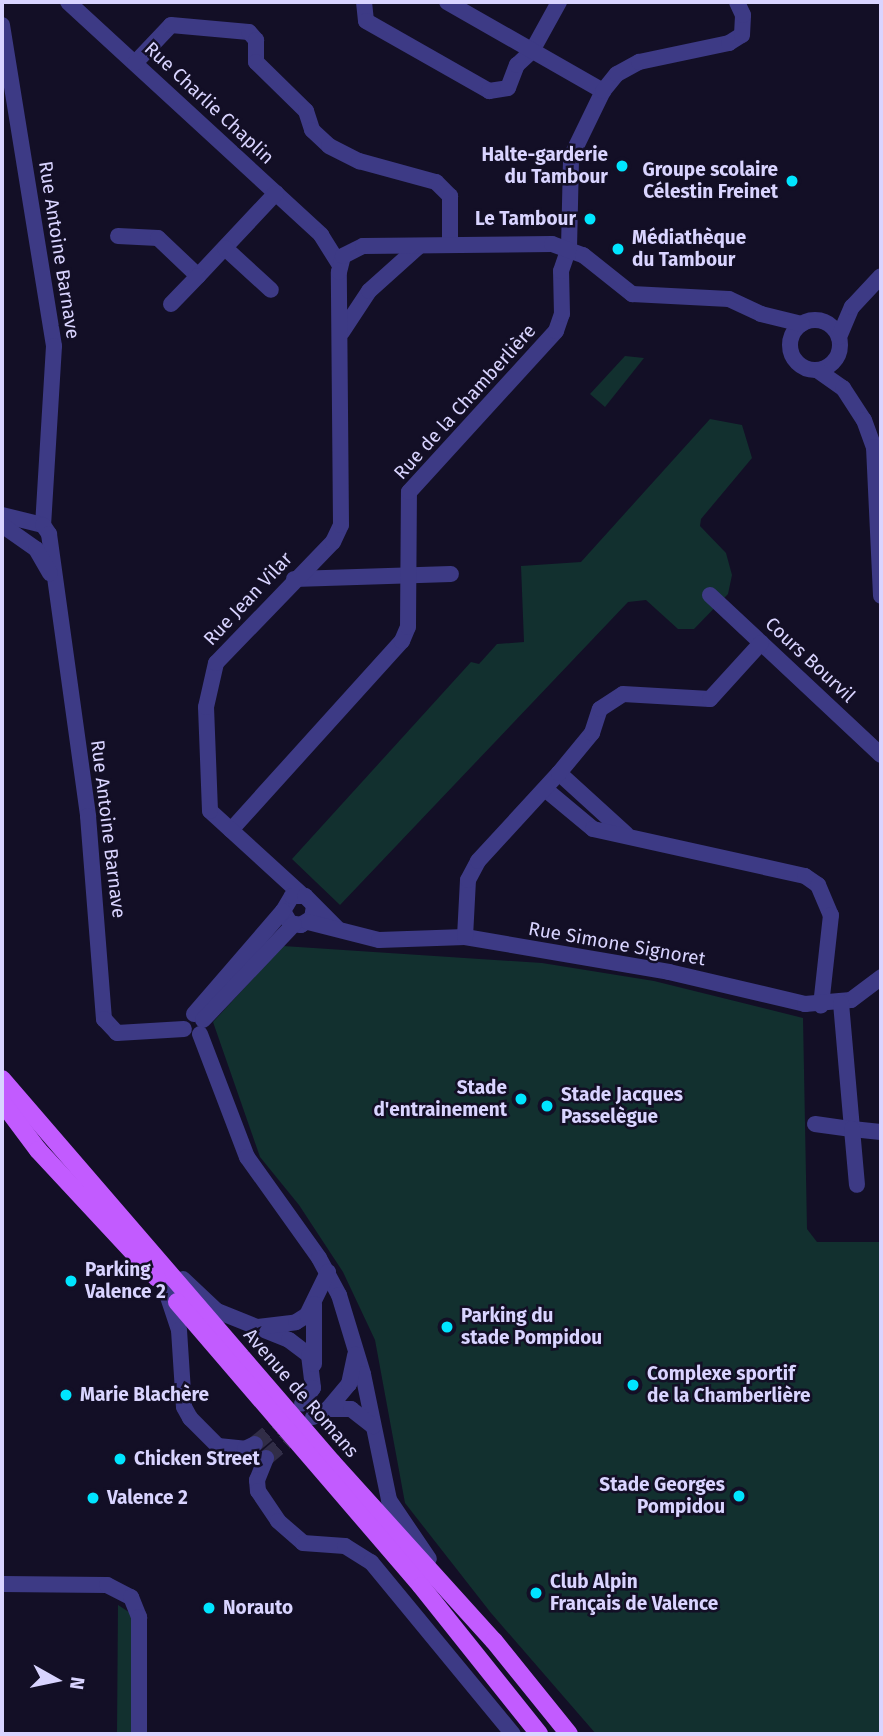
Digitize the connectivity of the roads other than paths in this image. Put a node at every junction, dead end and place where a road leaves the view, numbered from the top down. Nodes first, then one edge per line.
1 (68, 2) edge
2 (364, 2) edge
3 (447, 2) edge
4 (559, 2) edge
5 (737, 2) edge
6 (2, 24) edge
7 (531, 51) junction
8 (135, 63) junction
9 (603, 91) junction
10 (276, 193) junction
11 (321, 235) junction
12 (118, 236) dead end
13 (450, 245) junction
14 (363, 247) junction
15 (418, 247) junction
16 (225, 248) junction
17 (569, 248) junction
18 (340, 271) junction
19 (384, 275) junction
20 (198, 276) junction
21 (881, 276) edge
22 (271, 290) dead end
23 (369, 291) junction
24 (171, 304) dead end
25 (852, 307) junction
26 (761, 314) junction
27 (823, 321) junction
28 (802, 324) junction
29 (342, 332) junction
30 (839, 337) junction
31 (790, 345) junction
32 (838, 356) junction
33 (817, 370) junction
34 (844, 388) junction
35 (2, 515) edge
36 (2, 525) edge
37 (32, 529) junction
38 (42, 545) junction
39 (881, 561) edge
40 (451, 574) dead end
41 (407, 575) junction
42 (294, 579) junction
43 (710, 595) dead end
44 (881, 596) edge
45 (761, 643) junction
46 (881, 755) edge
47 (559, 773) junction
48 (545, 789) junction
49 (231, 830) junction
50 (626, 834) junction
51 (280, 873) junction
52 (301, 894) junction
53 (314, 906) junction
54 (284, 907) junction
55 (301, 923) junction
56 (337, 928) junction
57 (465, 937) junction
58 (881, 977) edge
59 (841, 1003) junction
60 (821, 1005) junction
61 (195, 1024) junction
62 (2, 1079) edge
63 (2, 1102) edge
64 (815, 1124) dead end
65 (852, 1129) junction
66 (881, 1132) edge
67 (858, 1185) dead end
68 (143, 1244) junction
69 (328, 1272) junction
70 (165, 1287) junction
71 (314, 1304) junction
72 (249, 1327) junction
73 (356, 1350) junction
74 (314, 1366) junction
75 (302, 1404) tunnel mouth
76 (373, 1426) junction
77 (255, 1444) tunnel mouth
78 (266, 1458) tunnel mouth
79 (2, 1584) edge
80 (494, 1641) junction
81 (139, 1734) edge
82 (513, 1734) edge
83 (539, 1734) edge
84 (569, 1734) edge

1 - 8 street, Rue Charlie Chaplin
2 - 7 street
3 - 7 street
4 - 7 street
5 - 9 street, Rue de la Chamberlière
6 - 37 street, Rue Antoine Barnave
7 - 9 street
8 - 10 street, Rue Charlie Chaplin
8 - 13 street
9 - 17 street, Rue de la Chamberlière
10 - 11 street, Rue Charlie Chaplin
10 - 16 street
11 - 14 street, Rue Charlie Chaplin
11 - 18 street, Rue Charlie Chaplin
12 - 20 street
13 - 15 street
13 - 17 street
14 - 15 street
14 - 18 street
14 - 19 street
15 - 19 street
16 - 20 street
16 - 22 street
17 - 26 street
17 - 41 street, Rue de la Chamberlière
18 - 23 street
18 - 29 street, Rue Jean Vilar
19 - 23 street
20 - 24 street
21 - 25 street
23 - 29 street
25 - 27 street
25 - 30 street
26 - 28 street
26 - 31 street
27 - 28 street
27 - 30 street
28 - 31 street
29 - 42 street, Rue Jean Vilar
30 - 32 street
31 - 33 street
32 - 33 street
32 - 34 street
33 - 34 street
34 - 39 street
35 - 37 street
36 - 37 street
37 - 38 street
37 - 38 street, Rue Antoine Barnave
38 - 61 street, Rue Antoine Barnave
39 - 44 street
40 - 41 street
41 - 42 street
41 - 49 street, Rue de la Chamberlière
42 - 49 street, Rue Jean Vilar
43 - 45 street, Cours Bourvil
45 - 46 street, Cours Bourvil
45 - 47 street
47 - 48 street
47 - 50 street
48 - 50 street
48 - 57 street
49 - 51 street, Rue Jean Vilar
50 - 60 street
51 - 52 street, Rue Jean Vilar
51 - 54 street
52 - 53 street, Rue Jean Vilar
52 - 54 street
53 - 55 street
53 - 56 street, Rue Simone Signoret
54 - 55 street
54 - 61 street
55 - 56 street, Rue Simone Signoret
55 - 61 street
56 - 57 street, Rue Simone Signoret
57 - 60 street, Rue Simone Signoret
58 - 59 street, Rue Simone Signoret
59 - 60 street, Rue Simone Signoret
59 - 65 street
61 - 69 street
62 - 68 main road, Avenue de Romans
63 - 70 main road, Avenue de Romans
64 - 65 street
65 - 66 street
65 - 67 street
68 - 72 street
68 - 80 main road, Avenue de Romans
69 - 71 street
69 - 73 street
70 - 77 street
70 - 83 main road, Avenue de Romans
71 - 72 street
71 - 74 street
72 - 74 street
73 - 76 street
73 - 76 street
74 - 75 street
76 - 80 street
78 - 82 street
79 - 81 street
80 - 84 main road, Avenue de Romans

